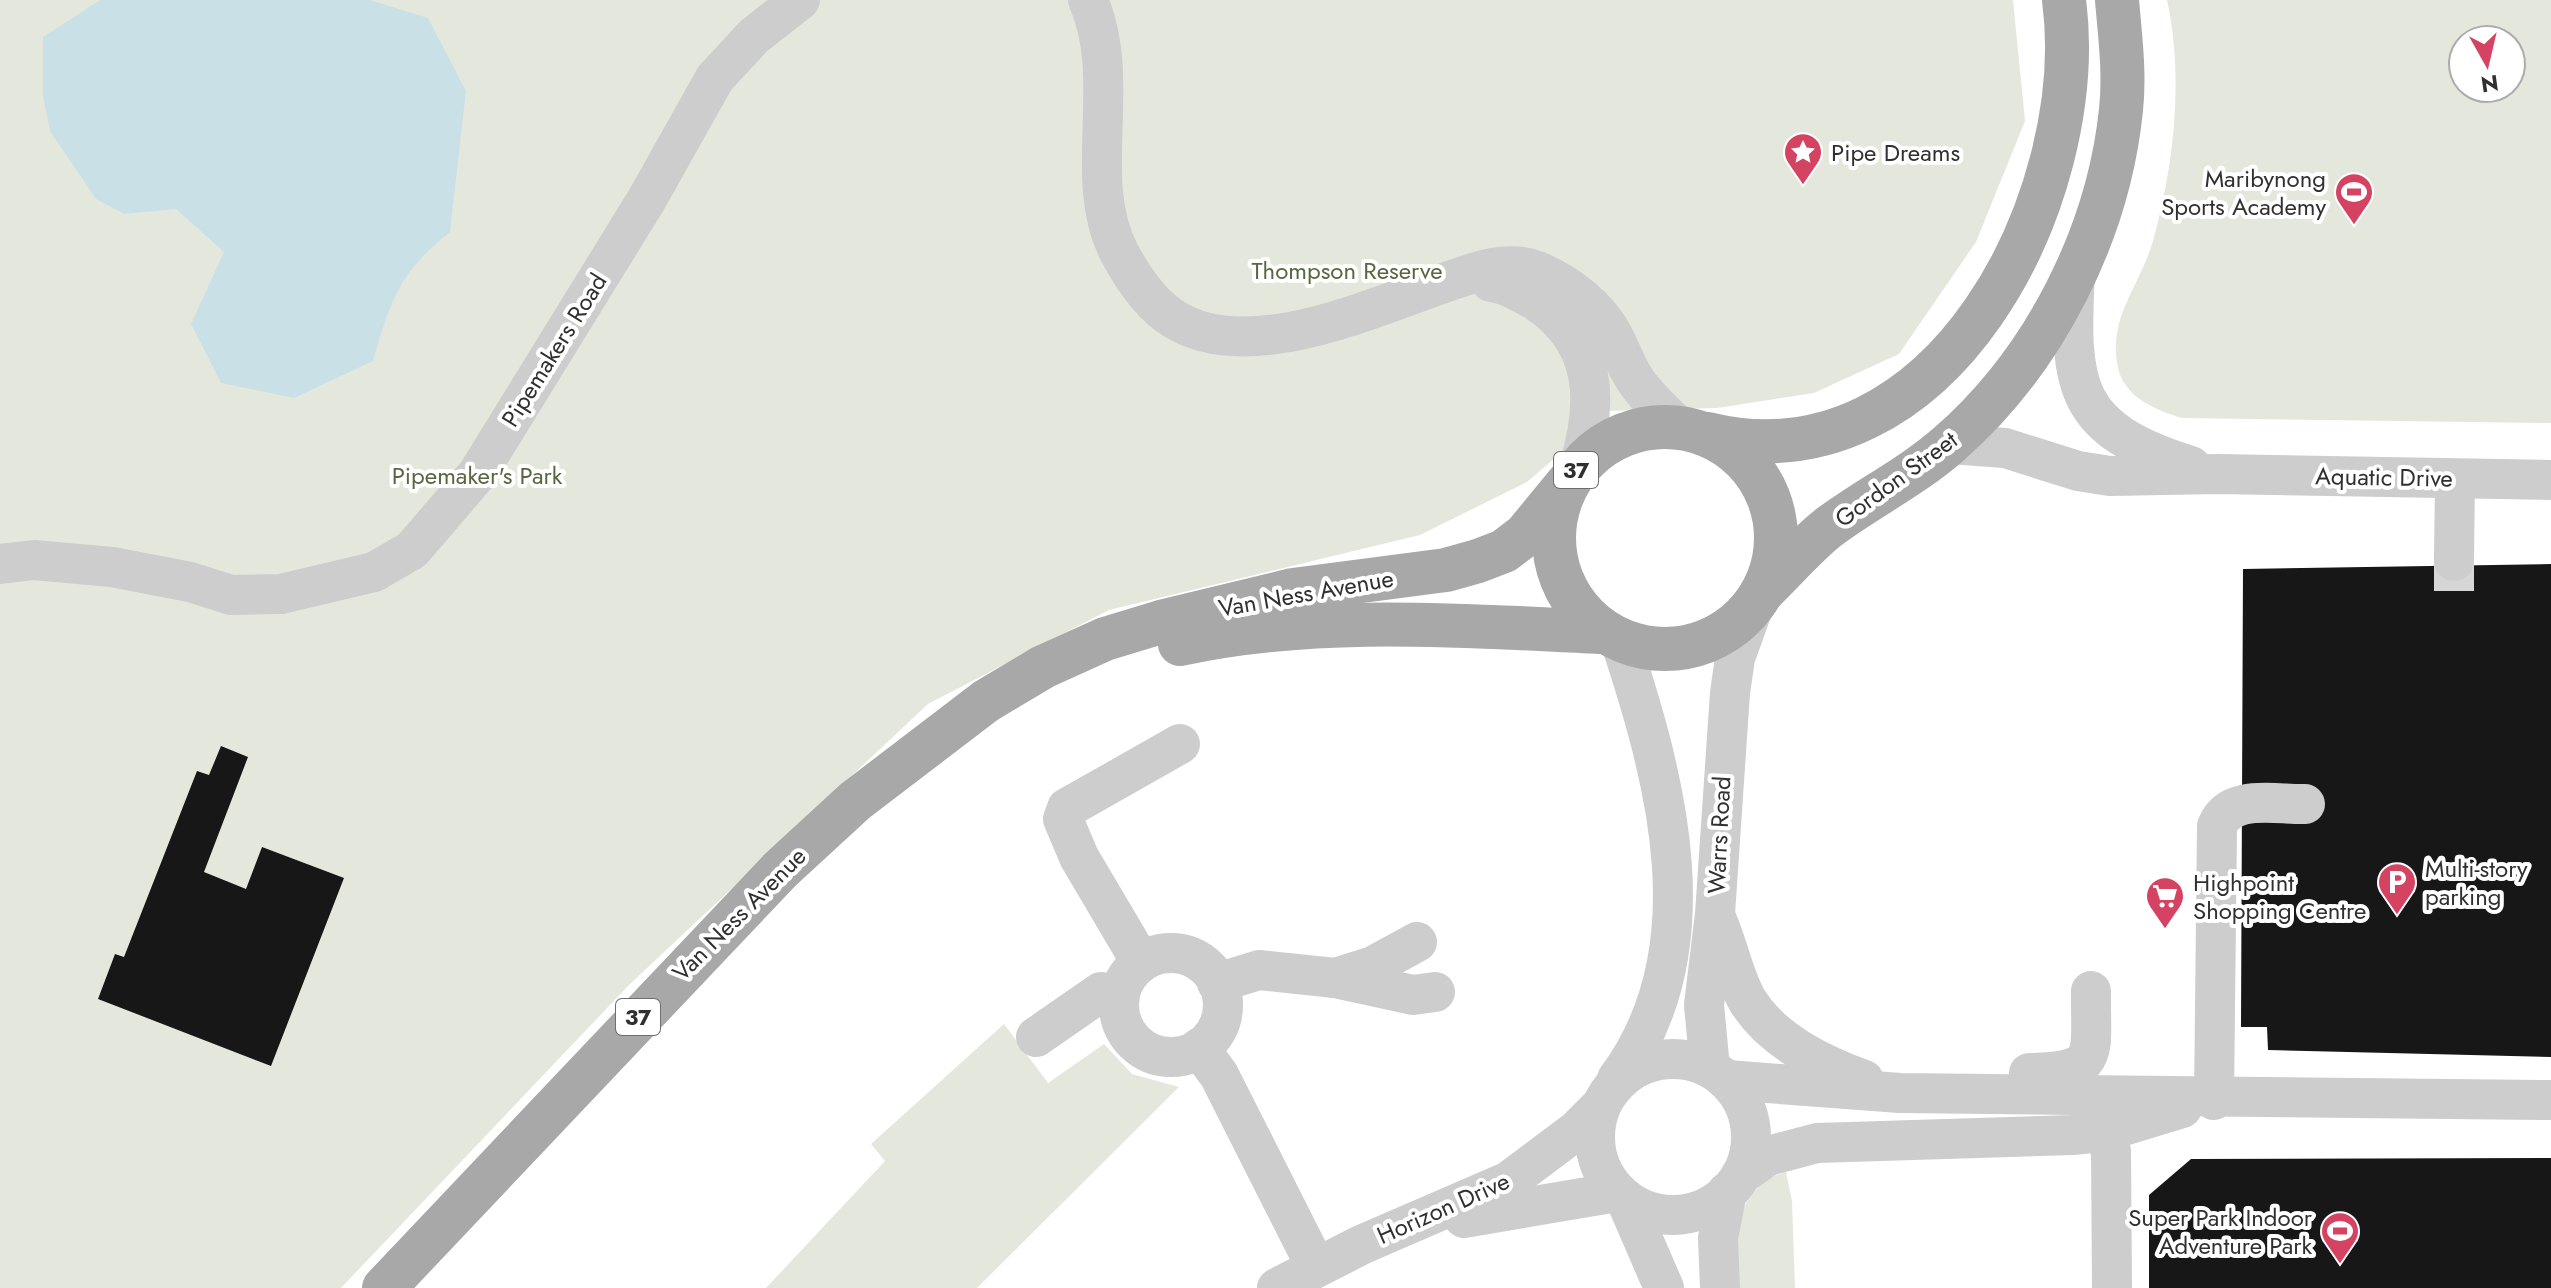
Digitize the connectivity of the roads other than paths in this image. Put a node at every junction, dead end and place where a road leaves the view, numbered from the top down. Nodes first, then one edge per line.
1 (800, 0) edge
2 (1088, 0) edge
3 (2064, 0) edge
4 (2117, 0) edge
5 (2075, 272) junction
6 (1438, 285) junction
7 (1690, 430) junction
8 (1950, 444) junction
9 (2217, 474) junction
10 (1573, 475) junction
11 (2455, 479) junction
12 (2551, 480) edge
13 (2454, 561) tunnel mouth
14 (0, 564) edge
15 (1759, 598) junction
16 (1612, 636) junction
17 (1180, 744) dead end
18 (908, 763) junction
19 (2305, 804) dead end
20 (1715, 914) junction
21 (1417, 942) dead end
22 (1141, 962) junction
23 (1335, 978) junction
24 (1217, 983) junction
25 (2091, 991) dead end
26 (1435, 992) dead end
27 (1119, 995) junction
28 (1036, 1037) dead end
29 (1199, 1048) junction
30 (1718, 1074) junction
31 (1983, 1092) junction
32 (1900, 1093) junction
33 (1606, 1097) junction
34 (2224, 1097) junction
35 (2551, 1100) edge
36 (2102, 1114) junction
37 (1734, 1184) junction
38 (1622, 1196) junction
39 (1316, 1267) junction
40 (384, 1288) edge
41 (1277, 1288) edge
42 (1664, 1288) edge
43 (1720, 1288) edge
44 (2112, 1288) edge

1 - 14 street, Pipemakers Road
2 - 6 street
3 - 7 main road, 37
4 - 5 main road, Gordon Street / 37
5 - 8 main road, Gordon Street / 37
5 - 9 street, Aquatic Drive
6 - 7 street
6 - 10 street
7 - 10 main road, 37
7 - 15 main road
8 - 9 street, Aquatic Drive
8 - 15 main road, Gordon Street / 37
9 - 11 street, Aquatic Drive
10 - 16 main road, 37
10 - 18 main road, Van Ness Avenue / 37
11 - 12 street, Aquatic Drive
11 - 13 street
15 - 16 main road, 37
15 - 20 street, Warrs Road
16 - 18 main road, Van Ness Avenue / 37
16 - 33 street, Warrs Road
17 - 22 street
18 - 40 main road, Van Ness Avenue / 37
19 - 34 street
20 - 30 street, Warrs Road
20 - 32 street
21 - 23 street
22 - 24 street
22 - 27 street
23 - 24 street
23 - 26 street
24 - 29 street
25 - 31 street
27 - 28 street
27 - 29 street
29 - 39 street
30 - 32 street
30 - 33 street
30 - 37 street
31 - 32 street
31 - 36 street
33 - 38 street
33 - 39 street, Horizon Drive
34 - 35 street
34 - 36 street
36 - 37 street
36 - 44 street
37 - 38 street
37 - 43 street
38 - 39 street, Horizon Drive
38 - 42 street
39 - 41 street, Horizon Drive

